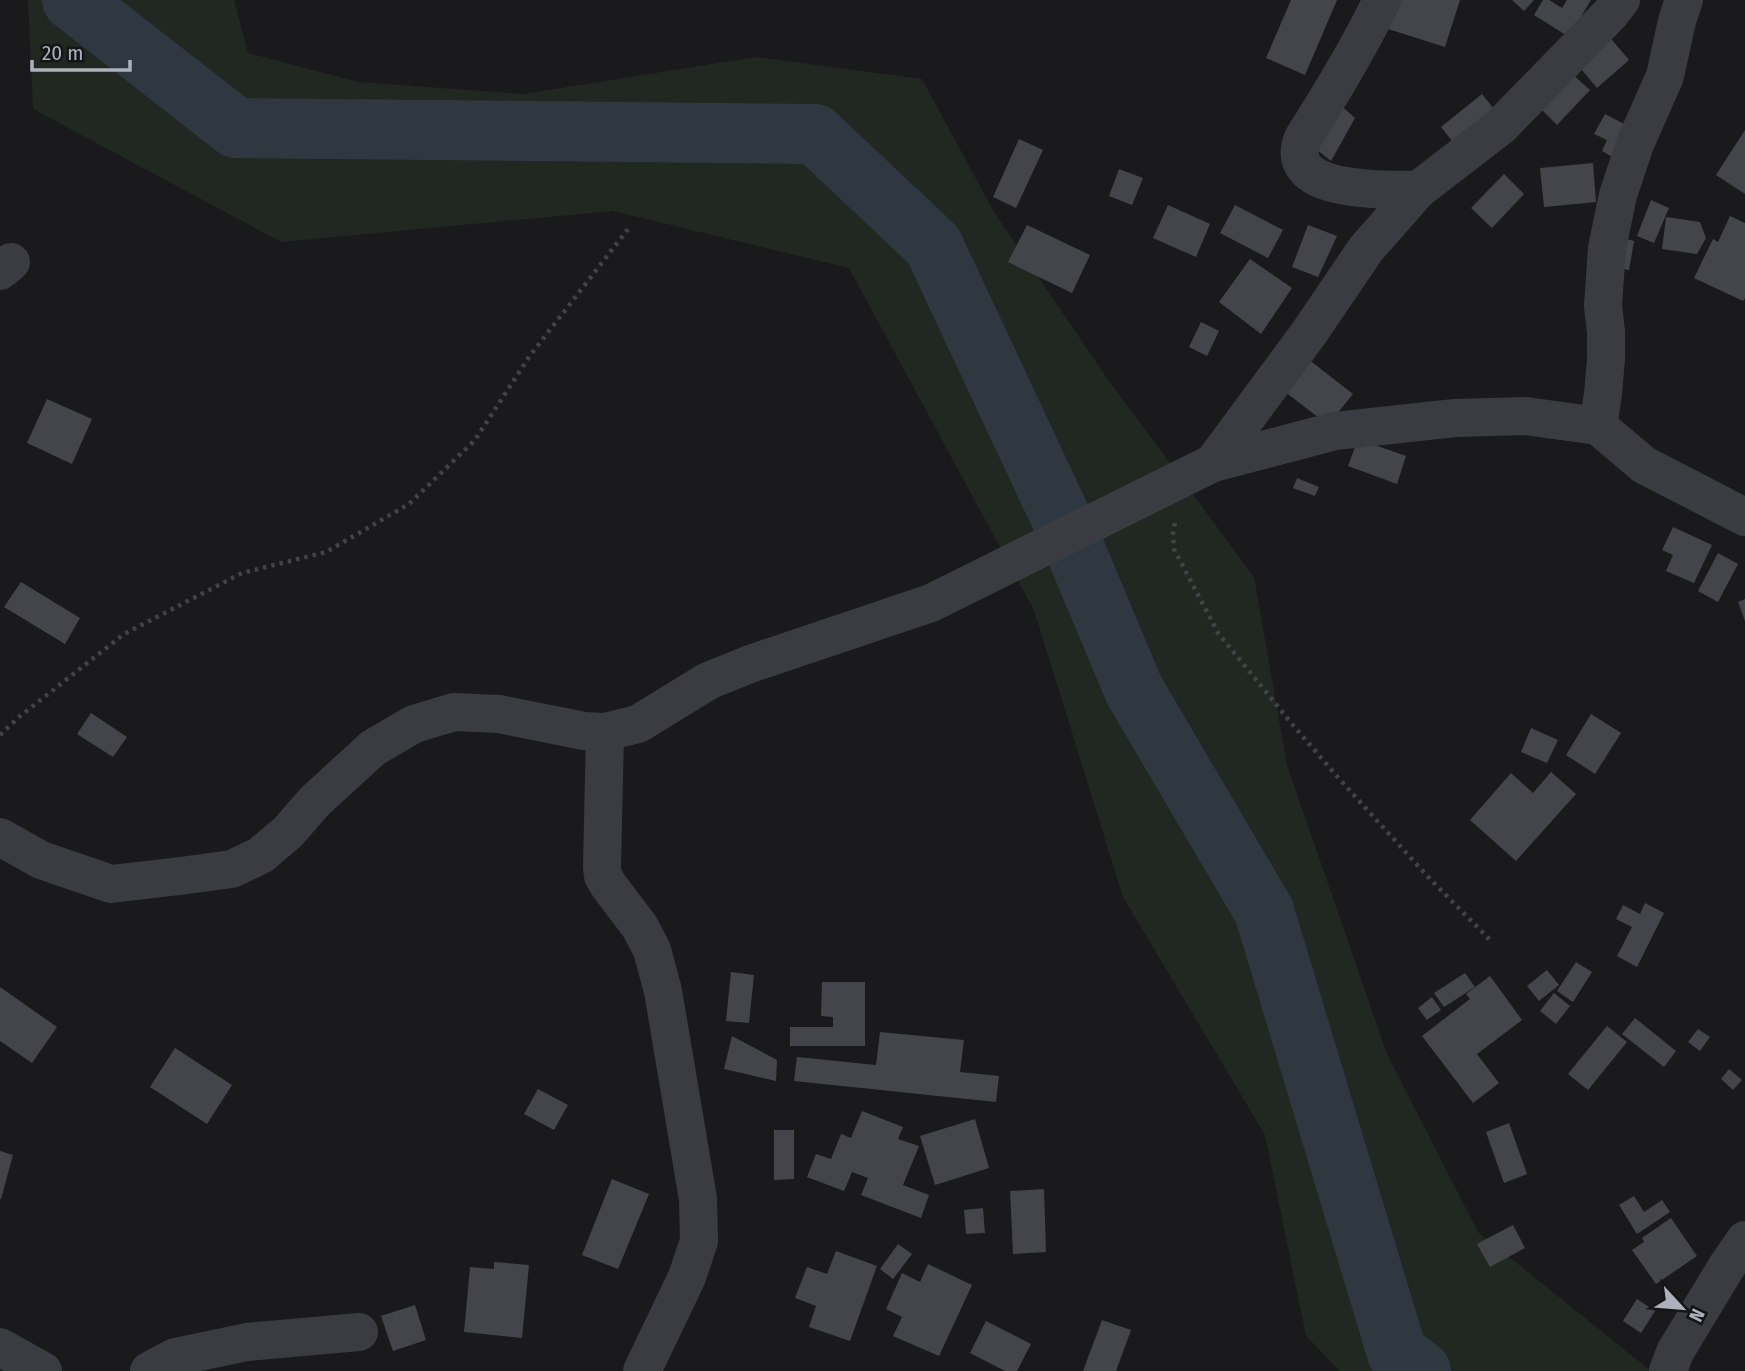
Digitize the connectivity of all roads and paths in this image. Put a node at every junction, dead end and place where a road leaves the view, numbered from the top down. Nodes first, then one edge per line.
1 (1381, 0) edge
2 (1621, 0) edge
3 (1684, 0) edge
4 (1418, 190) junction
5 (628, 229) dead end
6 (1598, 426) junction
7 (1213, 463) junction
8 (1745, 517) edge
9 (1176, 519) dead end
10 (605, 732) junction
11 (0, 735) edge
12 (0, 837) edge
13 (1493, 943) dead end
14 (1745, 1240) edge
15 (359, 1332) dead end
16 (0, 1347) edge
17 (43, 1371) edge
18 (149, 1371) edge
19 (642, 1371) edge
20 (1668, 1371) edge

1 - 4 street
2 - 4 street
3 - 6 street
4 - 7 street
5 - 11 path
6 - 7 street
6 - 8 street
7 - 10 street
9 - 13 path
10 - 12 street
10 - 19 street
14 - 20 street
15 - 18 street
16 - 17 street

